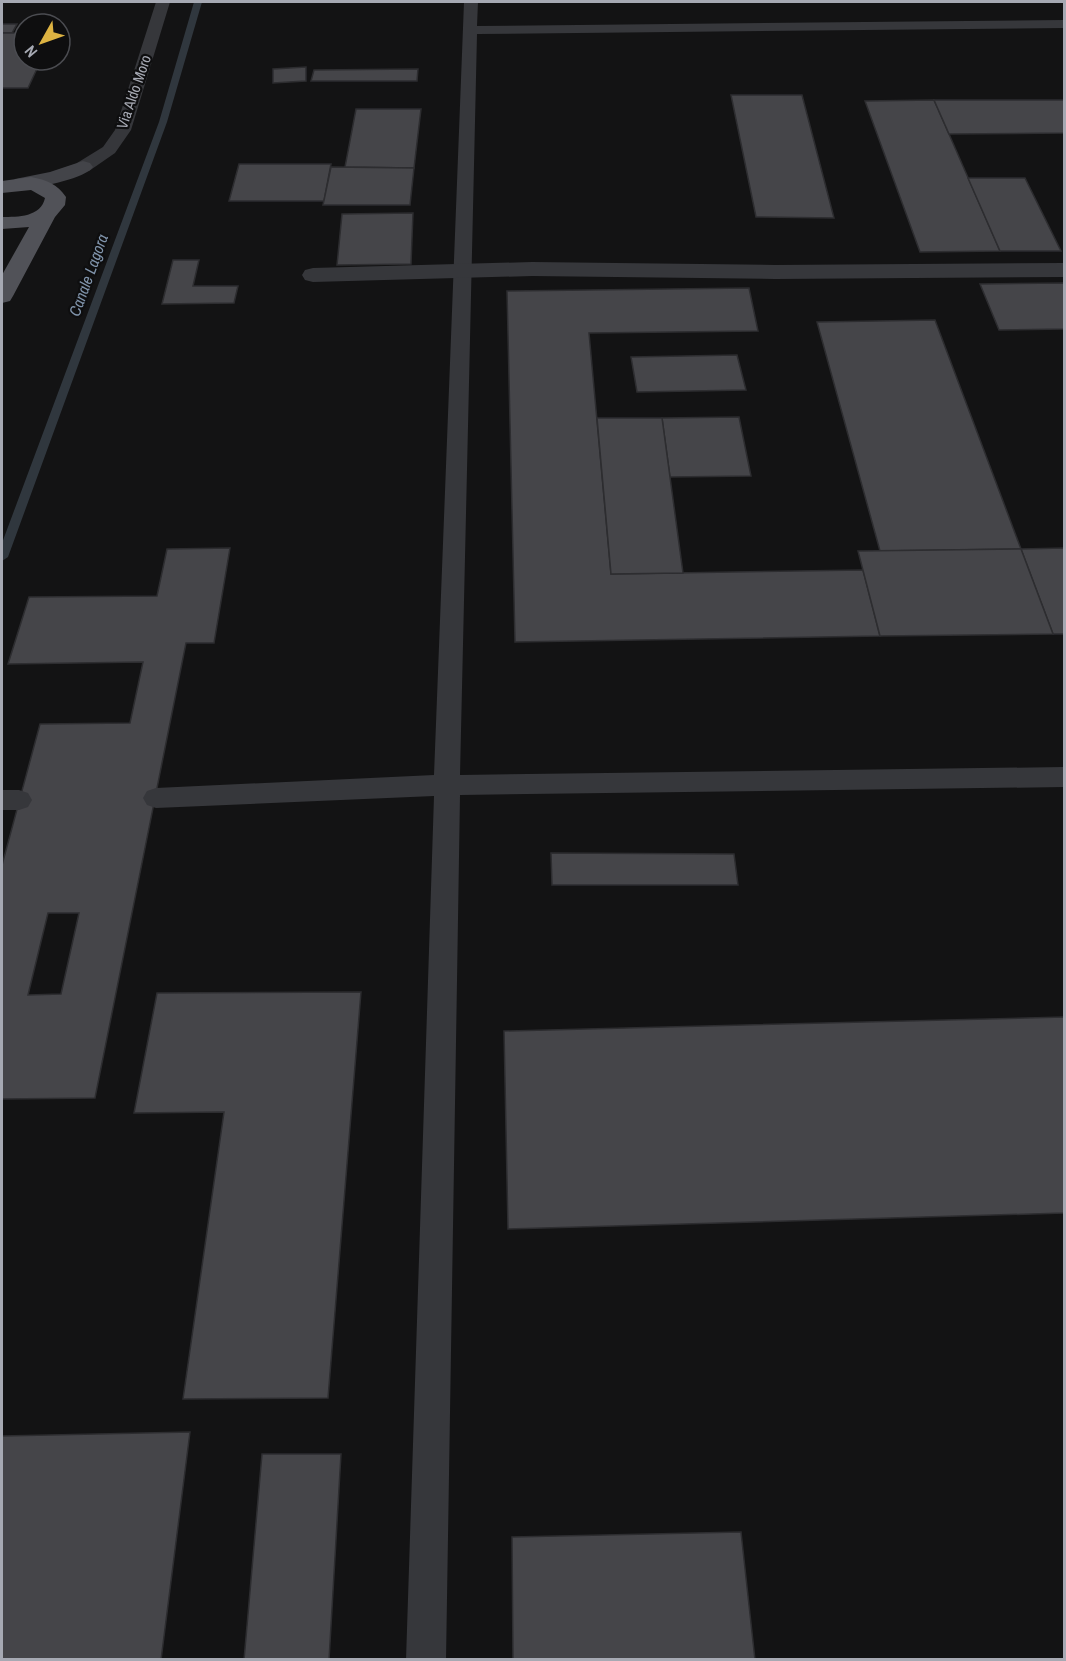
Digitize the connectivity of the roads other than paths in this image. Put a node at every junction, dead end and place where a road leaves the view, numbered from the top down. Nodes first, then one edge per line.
1 (163, 2) edge
2 (471, 2) edge
3 (1065, 24) edge
4 (471, 30) junction
5 (83, 167) junction
6 (22, 183) junction
7 (2, 187) edge
8 (51, 205) junction
9 (2, 223) edge
10 (2, 229) edge
11 (1065, 270) edge
12 (463, 271) junction
13 (11, 275) junction
14 (313, 275) dead end
15 (2, 296) edge
16 (1065, 777) edge
17 (447, 785) junction
18 (156, 798) dead end
19 (426, 1659) edge

1 - 5 lane, Via Aldo Moro
2 - 4 lane
3 - 4 lane
4 - 12 lane
5 - 6 street, Via Aldo Moro
5 - 8 street, Via Aldo Moro
6 - 7 main road
6 - 8 main road
8 - 9 main road
8 - 13 main road
10 - 13 main road
11 - 12 street
12 - 14 street
12 - 17 lane
13 - 15 main road
16 - 17 lane
17 - 18 lane
17 - 19 lane

